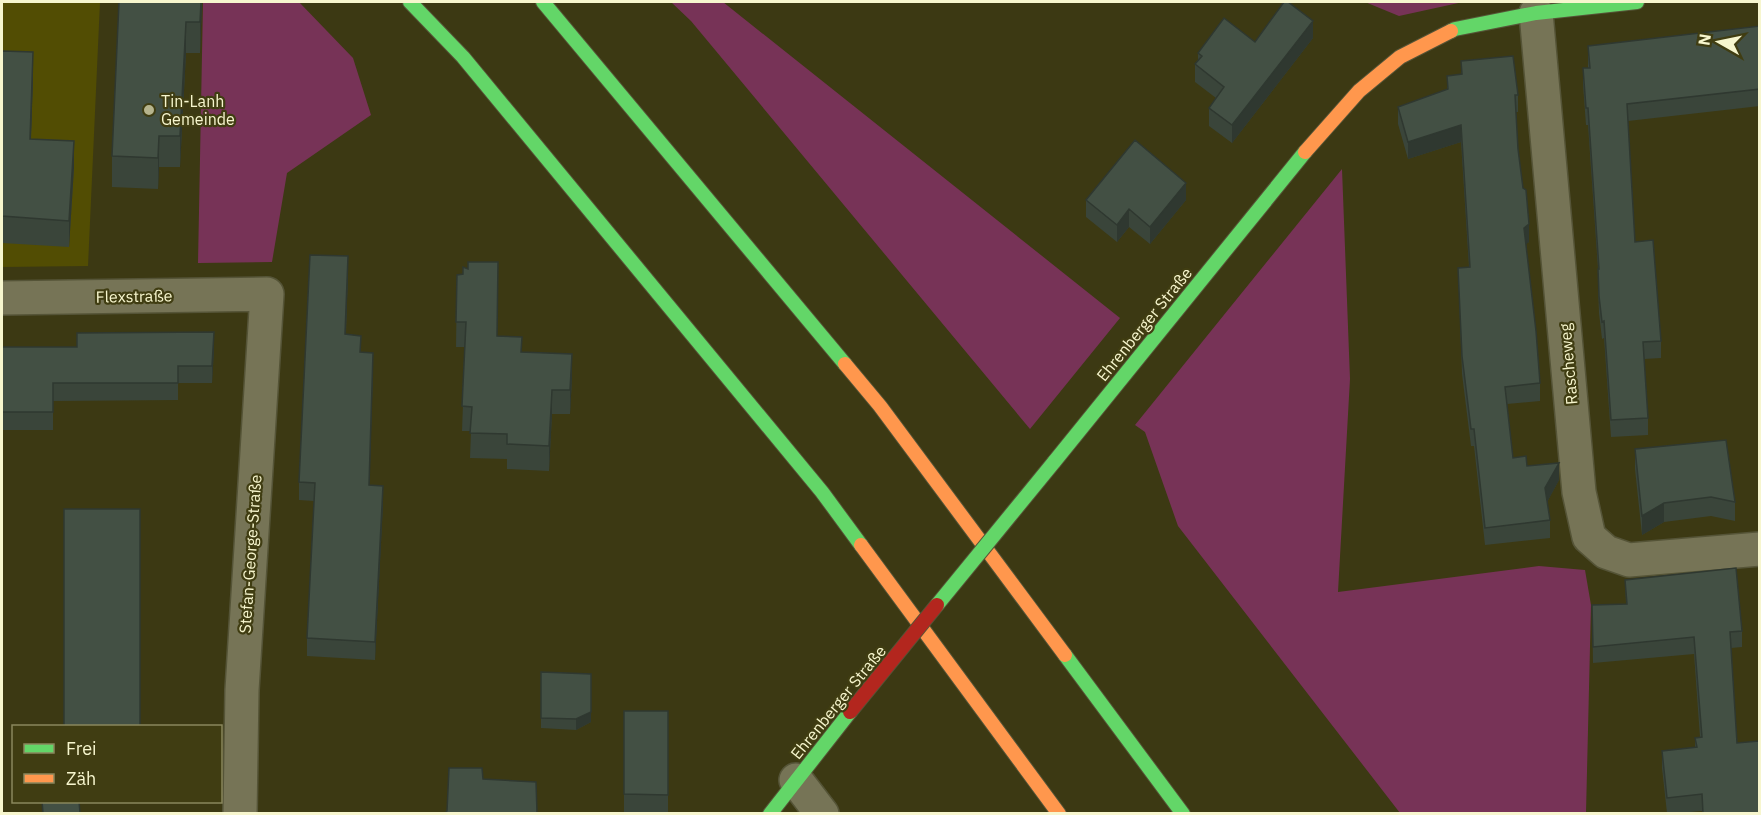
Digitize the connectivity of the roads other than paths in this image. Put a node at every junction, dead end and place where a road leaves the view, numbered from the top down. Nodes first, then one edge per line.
1 (410, 2) edge
2 (543, 2) edge
3 (1637, 2) edge
4 (1536, 13) junction
5 (267, 294) joint
6 (2, 298) edge
7 (1760, 549) edge
8 (796, 780) junction
9 (240, 813) edge
10 (770, 813) edge
11 (822, 813) edge
12 (1059, 813) edge
13 (1183, 813) edge

1 - 12 main road
2 - 13 main road
3 - 4 main road, Ehrenberger Straße
4 - 7 street, Rascheweg
4 - 8 main road, Ehrenberger Straße, bridge
5 - 6 street, Flexstraße
5 - 9 street, Stefan-George-Straße
8 - 10 main road, Ehrenberger Straße
8 - 11 street

